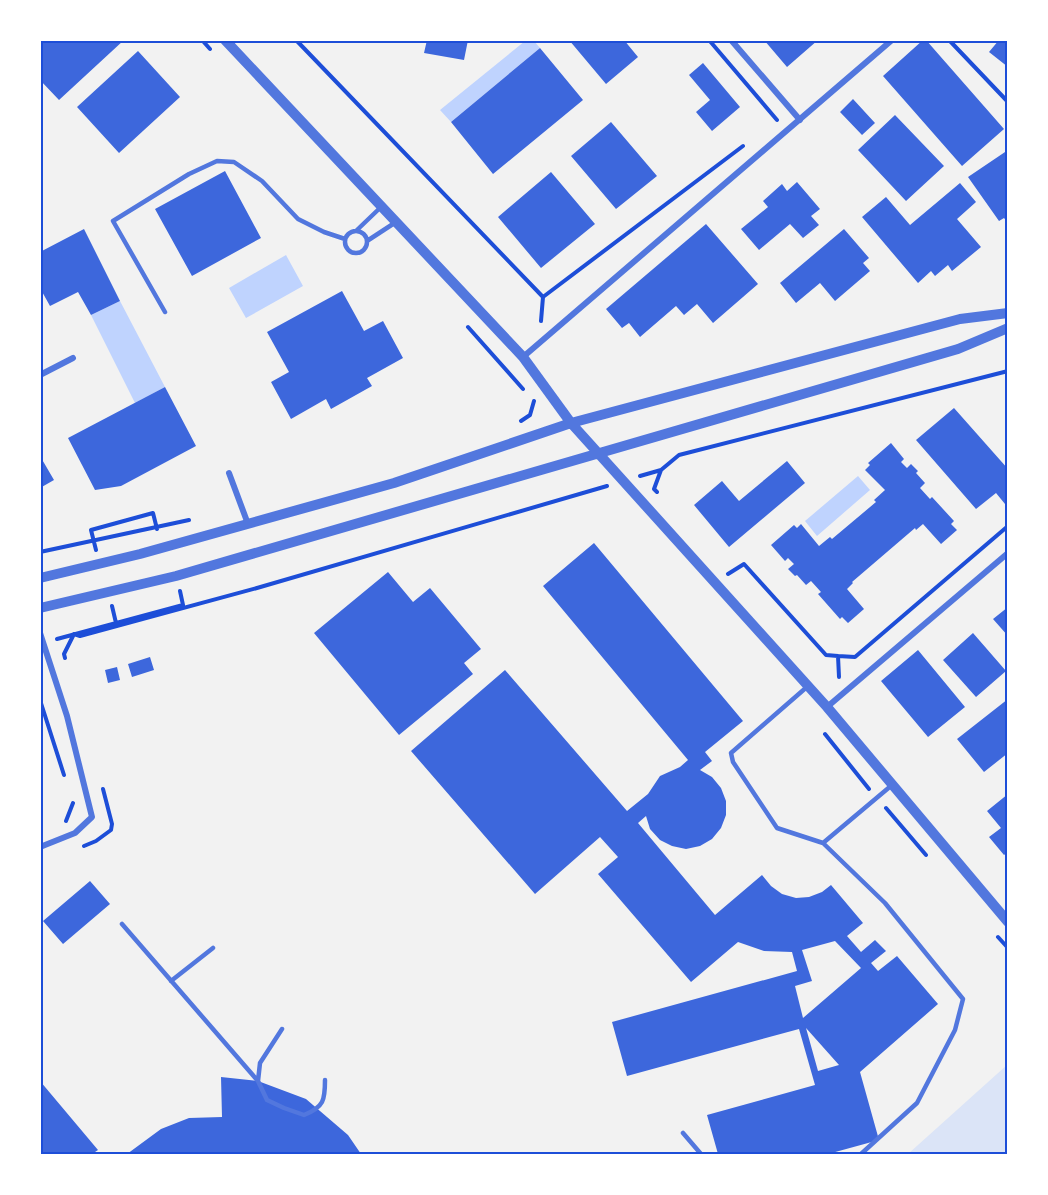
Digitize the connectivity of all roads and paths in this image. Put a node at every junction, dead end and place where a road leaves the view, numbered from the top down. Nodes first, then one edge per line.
1 (202, 40) edge
2 (225, 40) edge
3 (296, 40) edge
4 (709, 40) edge
5 (731, 40) edge
6 (892, 40) edge
7 (949, 40) edge
8 (210, 49) dead end
9 (1008, 102) edge
10 (791, 109) junction
11 (800, 120) junction
12 (749, 142) dead end
13 (382, 207) junction
14 (396, 222) junction
15 (357, 230) junction
16 (345, 239) junction
17 (367, 241) junction
18 (543, 297) junction
19 (165, 312) dead end
20 (1008, 313) edge
21 (463, 321) dead end
22 (1008, 328) edge
23 (539, 343) junction
24 (523, 357) junction
25 (73, 358) dead end
26 (1008, 371) edge
27 (40, 375) edge
28 (571, 423) junction
29 (516, 424) dead end
30 (599, 454) junction
31 (229, 472) dead end
32 (597, 489) dead end
33 (662, 498) dead end
34 (199, 518) dead end
35 (248, 524) junction
36 (1008, 526) edge
37 (157, 528) junction
38 (91, 530) dead end
39 (40, 552) edge
40 (1008, 553) edge
41 (721, 566) dead end
42 (40, 578) edge
43 (183, 604) dead end
44 (40, 608) edge
45 (40, 633) edge
46 (838, 656) junction
47 (808, 686) junction
48 (839, 696) junction
49 (40, 700) edge
50 (827, 707) junction
51 (67, 783) dead end
52 (892, 785) junction
53 (70, 794) dead end
54 (58, 824) dead end
55 (823, 843) junction
56 (40, 847) edge
57 (1008, 922) edge
58 (122, 924) dead end
59 (213, 948) dead end
60 (171, 981) junction
61 (282, 1029) dead end
62 (325, 1080) dead end
63 (258, 1081) junction
64 (683, 1133) dead end
65 (701, 1155) edge
66 (861, 1155) edge

1 - 8 path
2 - 13 street
3 - 18 path
4 - 10 path
5 - 10 street
6 - 11 street
7 - 9 path
10 - 11 street
11 - 23 street
12 - 18 path
13 - 14 street
13 - 15 lane
14 - 17 lane
14 - 24 street
15 - 16 lane
15 - 17 lane
16 - 17 lane
16 - 19 lane
18 - 23 path
20 - 28 street
21 - 29 path
22 - 30 street
23 - 24 street
24 - 28 street
25 - 27 street
26 - 33 path
28 - 30 street
28 - 35 street
30 - 44 street
30 - 47 street
31 - 35 street
32 - 43 path
34 - 37 path
35 - 42 street
36 - 46 path
37 - 38 path
37 - 39 path
40 - 48 street
41 - 46 path
45 - 56 street
46 - 48 path
47 - 50 street
47 - 55 lane
48 - 50 street
49 - 51 path
50 - 52 street
52 - 55 lane
52 - 57 street
53 - 54 path
55 - 66 lane
58 - 60 lane
59 - 60 lane
60 - 63 lane
61 - 63 lane
62 - 63 lane
64 - 65 lane

